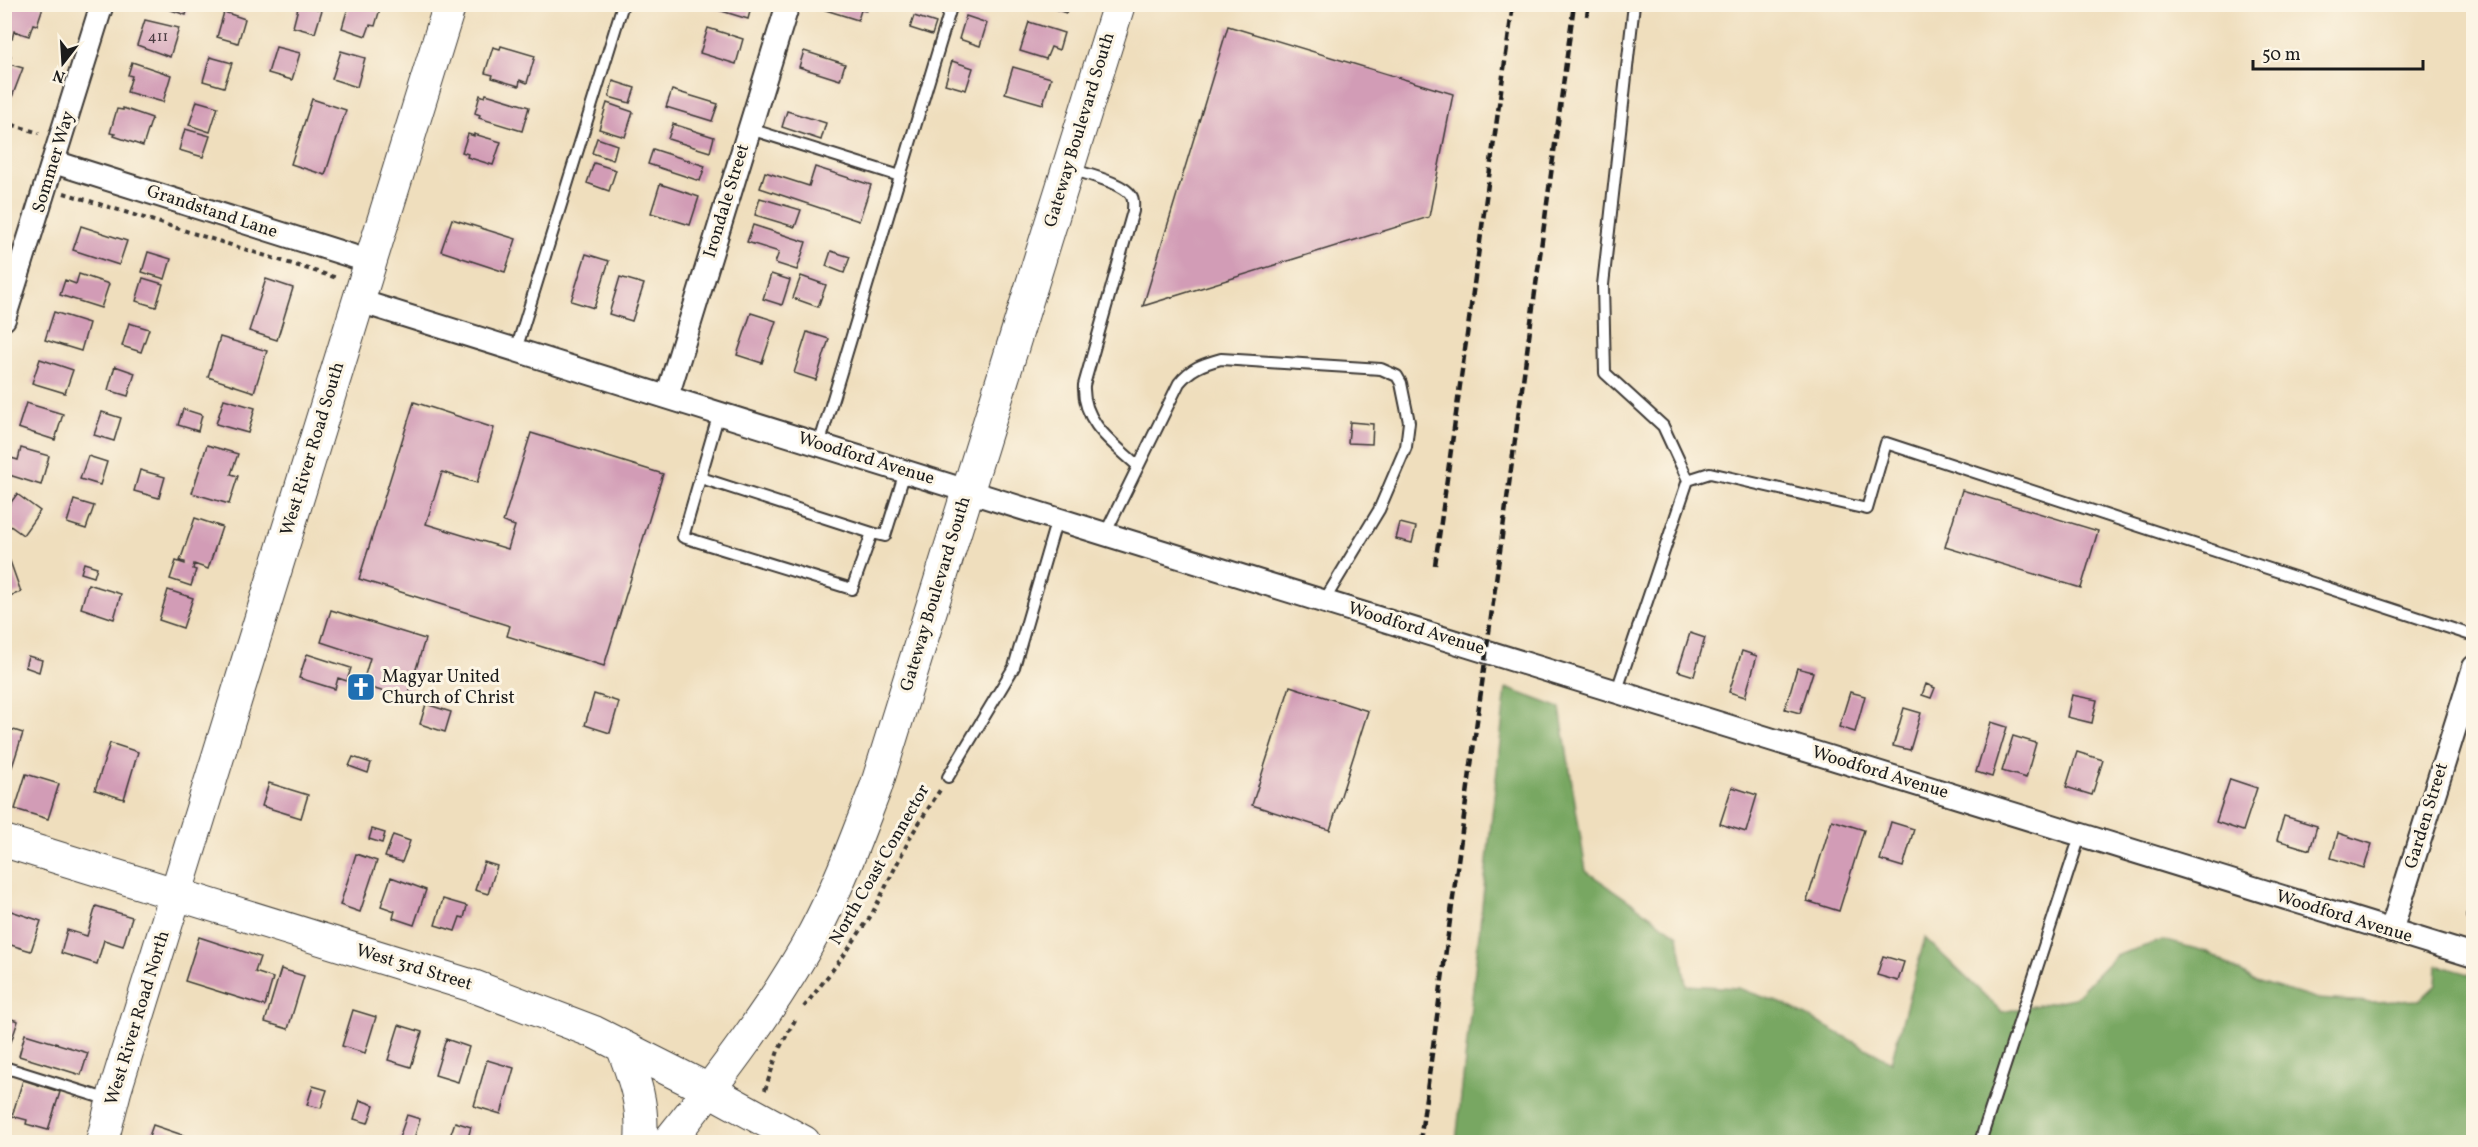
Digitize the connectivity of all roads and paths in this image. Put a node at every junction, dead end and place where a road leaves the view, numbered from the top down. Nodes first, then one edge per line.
1 (102, 4) edge
2 (450, 4) edge
3 (623, 4) edge
4 (788, 4) edge
5 (952, 4) edge
6 (1119, 4) edge
7 (1634, 4) edge
8 (4, 122) edge
9 (750, 129) junction
10 (39, 133) dead end
11 (54, 162) junction
12 (1068, 169) junction
13 (900, 177) junction
14 (46, 188) junction
15 (365, 281) junction
16 (4, 319) edge
17 (516, 350) junction
18 (667, 397) junction
19 (719, 413) junction
20 (819, 445) junction
21 (1138, 466) junction
22 (905, 472) junction
23 (700, 478) junction
24 (1688, 480) junction
25 (968, 491) junction
26 (1058, 519) junction
27 (872, 533) junction
28 (1105, 534) junction
29 (1324, 601) junction
30 (2474, 636) edge
31 (2474, 667) edge
32 (1617, 690) junction
33 (2470, 690) edge
34 (948, 777) joint
35 (2080, 836) junction
36 (4, 841) edge
37 (175, 894) junction
38 (2391, 931) junction
39 (2474, 956) edge
40 (622, 1046) junction
41 (4, 1067) edge
42 (709, 1090) junction
43 (765, 1091) dead end
44 (112, 1101) junction
45 (102, 1143) edge
46 (642, 1143) edge
47 (668, 1143) edge
48 (804, 1143) edge
49 (1980, 1143) edge

1 - 11 street, Sommer Way
2 - 15 main road, West River Road South
3 - 17 lane
4 - 9 street, Irondale Street
5 - 13 lane
6 - 12 main road, Gateway Boulevard South
7 - 24 lane
8 - 10 path
9 - 13 lane
9 - 18 street, Irondale Street
11 - 14 street, Sommer Way
11 - 15 street, Grandstand Lane
12 - 21 lane
12 - 25 main road, Gateway Boulevard South
13 - 20 lane
14 - 15 path
14 - 16 street, Sommer Way
15 - 17 street, Woodford Avenue
15 - 37 main road, West River Road South
17 - 18 street, Woodford Avenue
18 - 19 street, Woodford Avenue
19 - 20 street, Woodford Avenue
19 - 23 lane
20 - 22 street, Woodford Avenue
21 - 28 lane
21 - 29 lane
22 - 25 street, Woodford Avenue
22 - 27 lane
23 - 27 lane
23 - 27 lane
24 - 30 lane
24 - 32 lane
25 - 26 street, Woodford Avenue
25 - 42 main road, Gateway Boulevard South
26 - 28 street, Woodford Avenue
26 - 34 lane
28 - 29 street, Woodford Avenue
29 - 32 street, Woodford Avenue
31 - 33 street, Garden Street
32 - 35 street, Woodford Avenue
33 - 38 street, Garden Street
34 - 43 path, North Coast Connector
35 - 38 street, Woodford Avenue
35 - 49 lane
36 - 37 main road, West 3rd Street
37 - 40 main road, West 3rd Street
37 - 44 main road, West River Road North
38 - 39 street, Woodford Avenue
40 - 42 main road, West 3rd Street
40 - 46 main road
41 - 44 lane
42 - 47 main road, Gateway Boulevard South
42 - 48 main road, West 3rd Street
44 - 45 main road, West River Road North

